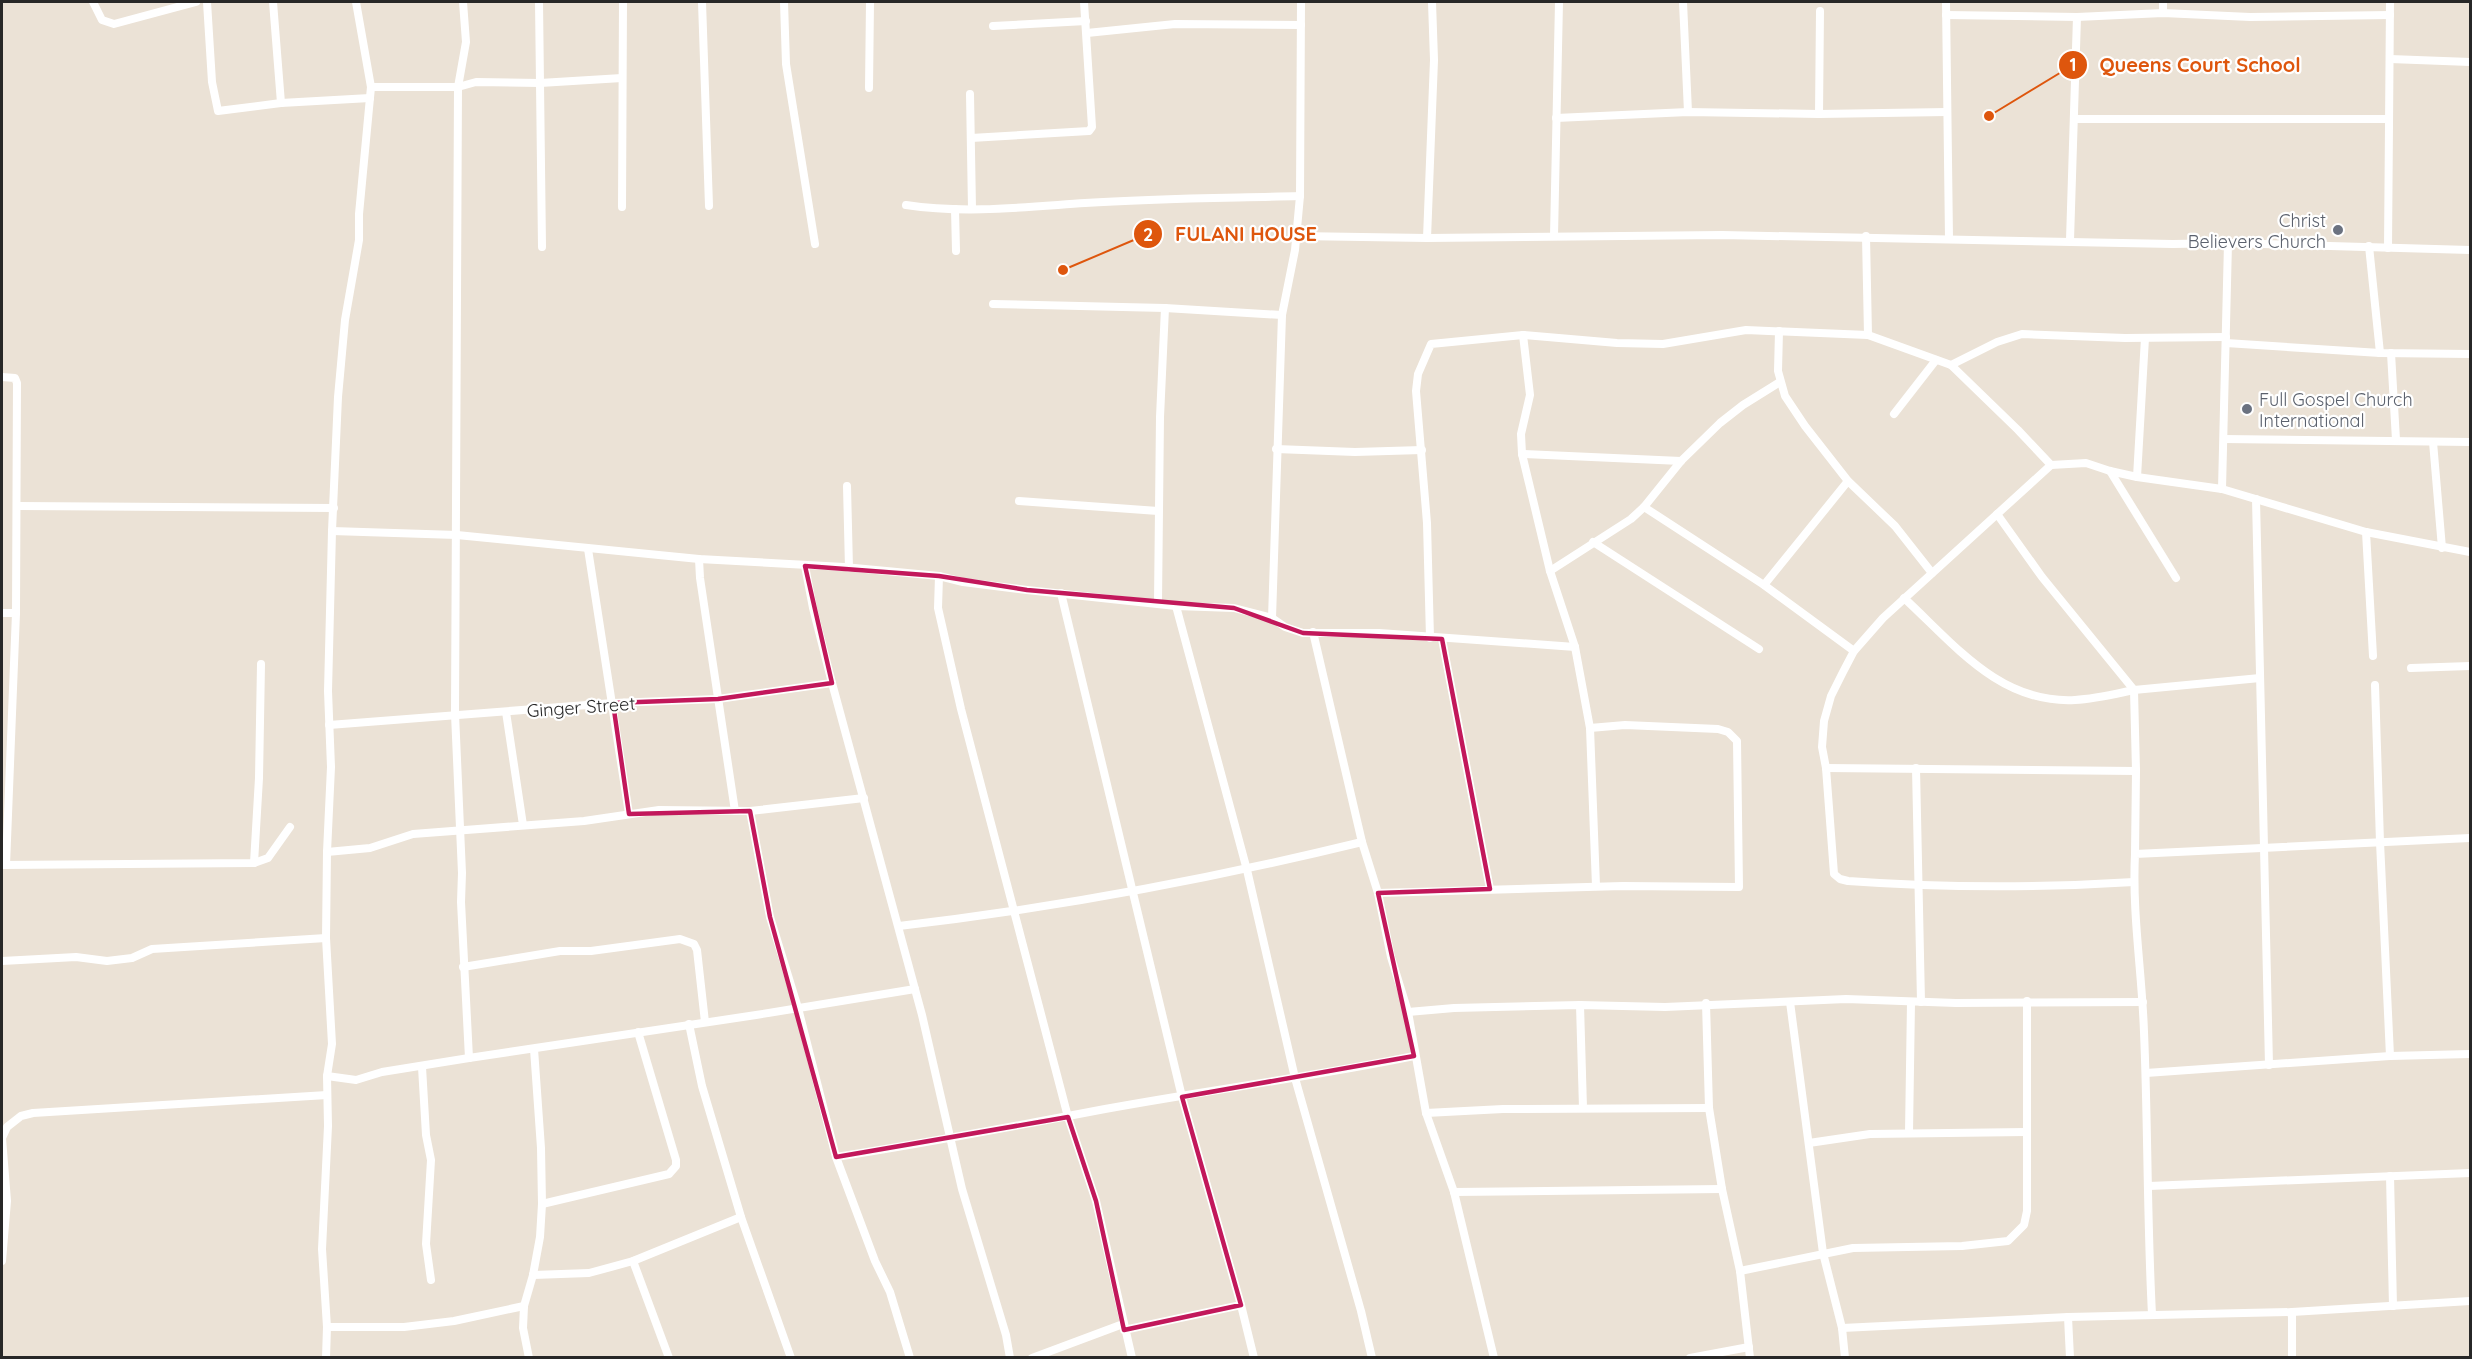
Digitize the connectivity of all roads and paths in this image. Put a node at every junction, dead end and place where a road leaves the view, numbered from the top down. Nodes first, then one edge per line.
1 (93, 2) edge
2 (196, 2) edge
3 (207, 2) edge
4 (273, 2) edge
5 (356, 2) edge
6 (463, 2) edge
7 (539, 2) edge
8 (623, 2) edge
9 (702, 2) edge
10 (784, 2) edge
11 (870, 2) edge
12 (1084, 2) edge
13 (1301, 2) edge
14 (1432, 2) edge
15 (1558, 2) edge
16 (1683, 2) edge
17 (1946, 2) edge
18 (2163, 2) edge
19 (2390, 2) edge
20 (1820, 10) dead end
21 (2163, 13) junction
22 (1946, 15) junction
23 (2390, 15) junction
24 (2077, 17) junction
25 (1086, 21) junction
26 (1301, 25) junction
27 (993, 26) dead end
28 (1087, 33) junction
29 (2390, 59) junction
30 (2470, 62) edge
31 (622, 78) junction
32 (540, 83) junction
33 (370, 87) junction
34 (458, 87) junction
35 (869, 88) dead end
36 (970, 94) dead end
37 (370, 98) junction
38 (281, 103) junction
39 (1688, 112) junction
40 (1947, 112) junction
41 (1819, 114) junction
42 (1556, 118) junction
43 (2074, 119) junction
44 (2389, 119) junction
45 (971, 138) junction
46 (1300, 196) junction
47 (906, 205) dead end
48 (709, 206) dead end
49 (622, 207) dead end
50 (955, 208) junction
51 (972, 208) junction
52 (1297, 236) junction
53 (1554, 236) junction
54 (1866, 236) junction
55 (1427, 238) junction
56 (1949, 239) junction
57 (2070, 240) junction
58 (2228, 243) junction
59 (816, 244) dead end
60 (2369, 246) junction
61 (542, 247) dead end
62 (2388, 248) junction
63 (956, 250) dead end
64 (2470, 250) edge
65 (993, 304) dead end
66 (1165, 308) junction
67 (1282, 315) junction
68 (1779, 331) junction
69 (1523, 335) junction
70 (1868, 335) junction
71 (2145, 338) junction
72 (2226, 340) junction
73 (2380, 353) junction
74 (2391, 353) junction
75 (2470, 354) edge
76 (1936, 360) junction
77 (1952, 365) junction
78 (2, 377) edge
79 (1780, 382) junction
80 (1894, 414) dead end
81 (2224, 439) junction
82 (2396, 440) junction
83 (2433, 442) junction
84 (2470, 442) edge
85 (1276, 448) junction
86 (1422, 450) junction
87 (1522, 454) junction
88 (1681, 461) junction
89 (2051, 465) junction
90 (2110, 471) junction
91 (2138, 477) junction
92 (1848, 481) junction
93 (847, 486) dead end
94 (2222, 489) junction
95 (2256, 499) junction
96 (1019, 501) dead end
97 (18, 506) junction
98 (1644, 507) junction
99 (334, 508) junction
100 (1158, 511) junction
101 (1997, 514) junction
102 (332, 531) junction
103 (2366, 532) junction
104 (457, 535) junction
105 (1593, 542) junction
106 (2442, 548) junction
107 (588, 549) junction
108 (2470, 552) edge
109 (699, 559) junction
110 (805, 566) junction
111 (849, 568) junction
112 (1550, 571) junction
113 (1932, 573) junction
114 (939, 576) junction
115 (2176, 578) dead end
116 (1764, 585) junction
117 (1061, 593) junction
118 (1904, 598) junction
119 (1158, 603) junction
120 (1176, 606) junction
121 (2, 613) edge
122 (16, 613) junction
123 (1272, 618) junction
124 (1313, 632) junction
125 (1430, 638) junction
126 (1442, 639) junction
127 (1575, 647) junction
128 (1759, 649) dead end
129 (1854, 651) junction
130 (2373, 656) dead end
131 (261, 664) dead end
132 (2470, 666) edge
133 (2411, 668) dead end
134 (2260, 678) junction
135 (832, 683) junction
136 (2375, 685) dead end
137 (2134, 690) junction
138 (718, 699) junction
139 (613, 703) junction
140 (506, 712) junction
141 (455, 714) junction
142 (329, 725) junction
143 (1590, 728) junction
144 (1826, 768) junction
145 (1916, 768) junction
146 (2136, 771) junction
147 (864, 798) junction
148 (735, 811) junction
149 (750, 811) junction
150 (629, 814) junction
151 (523, 825) junction
152 (290, 827) dead end
153 (459, 830) junction
154 (2470, 838) edge
155 (1362, 842) junction
156 (2380, 842) junction
157 (2265, 848) junction
158 (327, 852) junction
159 (2135, 854) junction
160 (254, 863) junction
161 (4, 865) edge
162 (1247, 870) junction
163 (2134, 882) junction
164 (1596, 886) junction
165 (1918, 886) junction
166 (1490, 889) junction
167 (1131, 891) junction
168 (1378, 893) junction
169 (1014, 910) junction
170 (899, 926) junction
171 (326, 938) junction
172 (2, 961) edge
173 (463, 967) junction
174 (915, 989) junction
175 (2027, 1001) junction
176 (1790, 1002) junction
177 (1911, 1002) junction
178 (1921, 1002) junction
179 (2143, 1002) junction
180 (1706, 1003) junction
181 (1580, 1005) junction
182 (798, 1008) junction
183 (1408, 1012) junction
184 (705, 1022) junction
185 (690, 1024) junction
186 (638, 1032) junction
187 (534, 1049) junction
188 (2470, 1054) edge
189 (1414, 1056) junction
190 (2391, 1056) junction
191 (469, 1058) junction
192 (2268, 1065) junction
193 (422, 1067) junction
194 (2146, 1073) junction
195 (327, 1076) junction
196 (1295, 1078) junction
197 (327, 1095) junction
198 (1182, 1097) junction
199 (1583, 1108) junction
200 (1709, 1108) junction
201 (1426, 1113) junction
202 (1068, 1117) junction
203 (2026, 1132) junction
204 (1909, 1133) junction
205 (949, 1139) junction
206 (1809, 1143) junction
207 (837, 1157) junction
208 (2470, 1173) edge
209 (2390, 1176) junction
210 (2149, 1186) junction
211 (1722, 1189) junction
212 (1454, 1192) junction
213 (542, 1204) junction
214 (741, 1216) junction
215 (1823, 1253) junction
216 (2, 1261) edge
217 (633, 1261) junction
218 (1740, 1271) junction
219 (533, 1275) junction
220 (431, 1280) dead end
221 (2470, 1301) edge
222 (1241, 1305) junction
223 (524, 1306) junction
224 (2393, 1306) junction
225 (2292, 1312) junction
226 (2152, 1314) junction
227 (2068, 1317) junction
228 (327, 1327) junction
229 (1124, 1327) junction
230 (1842, 1328) junction
231 (1749, 1347) junction
232 (326, 1358) edge
233 (529, 1358) edge
234 (669, 1358) edge
235 (791, 1358) edge
236 (910, 1358) edge
237 (1010, 1358) edge
238 (1032, 1358) edge
239 (1132, 1358) edge
240 (1254, 1358) edge
241 (1372, 1358) edge
242 (1494, 1358) edge
243 (1690, 1358) edge
244 (1750, 1358) edge
245 (1845, 1358) edge
246 (2070, 1358) edge
247 (2292, 1358) edge

1 - 2 street
3 - 38 street
4 - 38 street
5 - 33 street
6 - 34 street
7 - 32 street
8 - 31 street
9 - 48 street
10 - 59 street
11 - 35 street
12 - 25 street
13 - 26 street
14 - 55 street
15 - 42 street
16 - 39 street
17 - 22 street
18 - 21 street
19 - 23 street
20 - 41 street
21 - 23 street
21 - 24 street
22 - 24 street
22 - 40 street
23 - 29 street
24 - 43 street
25 - 27 street
25 - 28 street
26 - 28 street
26 - 46 street
28 - 45 street
29 - 30 street
29 - 44 street
31 - 32 street
31 - 49 street
32 - 34 street
32 - 61 street
33 - 34 street
33 - 37 street
34 - 104 street
36 - 45 street
37 - 38 street
37 - 99 street
39 - 41 street
39 - 42 street
40 - 41 street
40 - 56 street
42 - 53 street
43 - 44 street
43 - 57 street
44 - 62 street
45 - 51 street
46 - 51 street
46 - 52 street
47 - 50 street
50 - 51 street
50 - 63 street
52 - 55 street
52 - 67 street
53 - 54 street
53 - 55 street
54 - 56 street
54 - 70 street
56 - 57 street
57 - 58 street
58 - 60 street
58 - 72 street
60 - 62 street
60 - 73 street
62 - 64 street
65 - 66 street
66 - 67 street
66 - 100 street
67 - 85 street
68 - 69 street
68 - 70 street
68 - 79 street
69 - 86 street
69 - 87 street
70 - 76 street
71 - 72 street
71 - 77 street
71 - 91 street
72 - 73 street
72 - 81 street
73 - 74 street
74 - 75 street
74 - 82 street
76 - 77 street
76 - 80 street
77 - 89 street
78 - 97 street
79 - 88 street
79 - 92 street
81 - 82 street
81 - 94 street
82 - 83 street
83 - 84 street
83 - 106 street
85 - 86 street
85 - 123 street
86 - 125 street
87 - 88 street
87 - 112 street
88 - 98 street
89 - 90 street
89 - 101 street
90 - 91 street
90 - 115 street
91 - 94 street
92 - 113 street
92 - 116 street
93 - 111 street
94 - 95 street
95 - 103 street
95 - 134 street
96 - 100 street
97 - 99 street
97 - 122 street
98 - 105 street
98 - 116 street
99 - 102 street
100 - 119 street
101 - 113 street
101 - 137 street
102 - 104 street
102 - 142 street
103 - 106 street
103 - 130 street
104 - 107 street
104 - 141 street
105 - 112 street
105 - 128 street
106 - 108 street
107 - 109 street
107 - 139 street
109 - 110 street
109 - 138 street
110 - 111 street
110 - 135 street
111 - 114 street
112 - 127 street
113 - 118 street
114 - 117 street
114 - 169 street
116 - 129 street
117 - 119 street
117 - 167 street
118 - 129 street
118 - 137 street
119 - 120 street
120 - 123 street
120 - 162 street
121 - 122 street
122 - 161 street
123 - 124 street
124 - 125 street
124 - 155 street
125 - 126 street
126 - 127 street
126 - 166 street
127 - 143 street
129 - 144 street
131 - 160 street
132 - 133 street
134 - 137 street
134 - 157 street
135 - 138 street, Ginger Street
135 - 147 street
136 - 156 street
137 - 146 street
138 - 139 street, Ginger Street
138 - 148 street
139 - 140 street, Ginger Street
139 - 150 street
140 - 141 street, Ginger Street
140 - 151 street
141 - 142 street, Ginger Street
141 - 153 street
142 - 158 street
143 - 164 street
143 - 164 street
144 - 145 street
144 - 165 street
145 - 146 street
145 - 165 street
146 - 159 street
147 - 149 street
147 - 170 street
148 - 149 street
148 - 150 street
149 - 182 street
150 - 151 street
151 - 153 street
152 - 160 street
153 - 158 street
153 - 173 street
154 - 156 street
155 - 162 street
155 - 168 street
156 - 157 street
156 - 190 street
157 - 159 street
157 - 192 street
158 - 171 street
159 - 163 street
160 - 161 street
162 - 167 street
162 - 196 street
163 - 165 street
163 - 179 street
164 - 166 street
165 - 178 street
166 - 168 street
167 - 169 street
167 - 198 street
168 - 183 street
169 - 170 street
169 - 202 street
170 - 174 street
171 - 172 street
171 - 195 street
173 - 184 street
173 - 191 street
174 - 182 street
174 - 205 street
175 - 178 street
175 - 179 street
175 - 203 street
176 - 177 street
176 - 180 street
176 - 206 street
177 - 178 street
177 - 204 street
179 - 194 street
180 - 181 street
180 - 200 street
181 - 183 street
181 - 199 street
182 - 184 street
182 - 207 street
183 - 189 street
184 - 185 street
185 - 186 street
185 - 214 street
186 - 187 street
186 - 213 street
187 - 191 street
187 - 213 street
188 - 190 street
189 - 196 street
189 - 201 street
190 - 192 street
191 - 193 street
192 - 194 street
193 - 195 street
193 - 220 street
194 - 210 street
195 - 197 street
196 - 198 street
196 - 241 street
197 - 216 street
197 - 228 street
198 - 202 street
198 - 222 street
199 - 200 street
199 - 201 street
200 - 211 street
201 - 212 street
202 - 205 street
202 - 229 street
203 - 204 street
203 - 215 street
204 - 206 street
205 - 207 street
205 - 237 street
206 - 215 street
207 - 236 street
208 - 209 street
209 - 210 street
209 - 224 street
210 - 226 street
211 - 212 street
211 - 218 street
212 - 242 street
213 - 219 street
214 - 217 street
214 - 235 street
215 - 218 street
215 - 230 street
217 - 219 street
217 - 234 street
218 - 231 street
219 - 223 street
221 - 224 street
222 - 229 street
222 - 240 street
223 - 228 street
223 - 233 street
224 - 225 street
225 - 226 street
225 - 247 street
226 - 227 street
227 - 230 street
227 - 246 street
228 - 232 street
229 - 238 street
229 - 239 street
230 - 245 street
231 - 243 street
231 - 244 street

